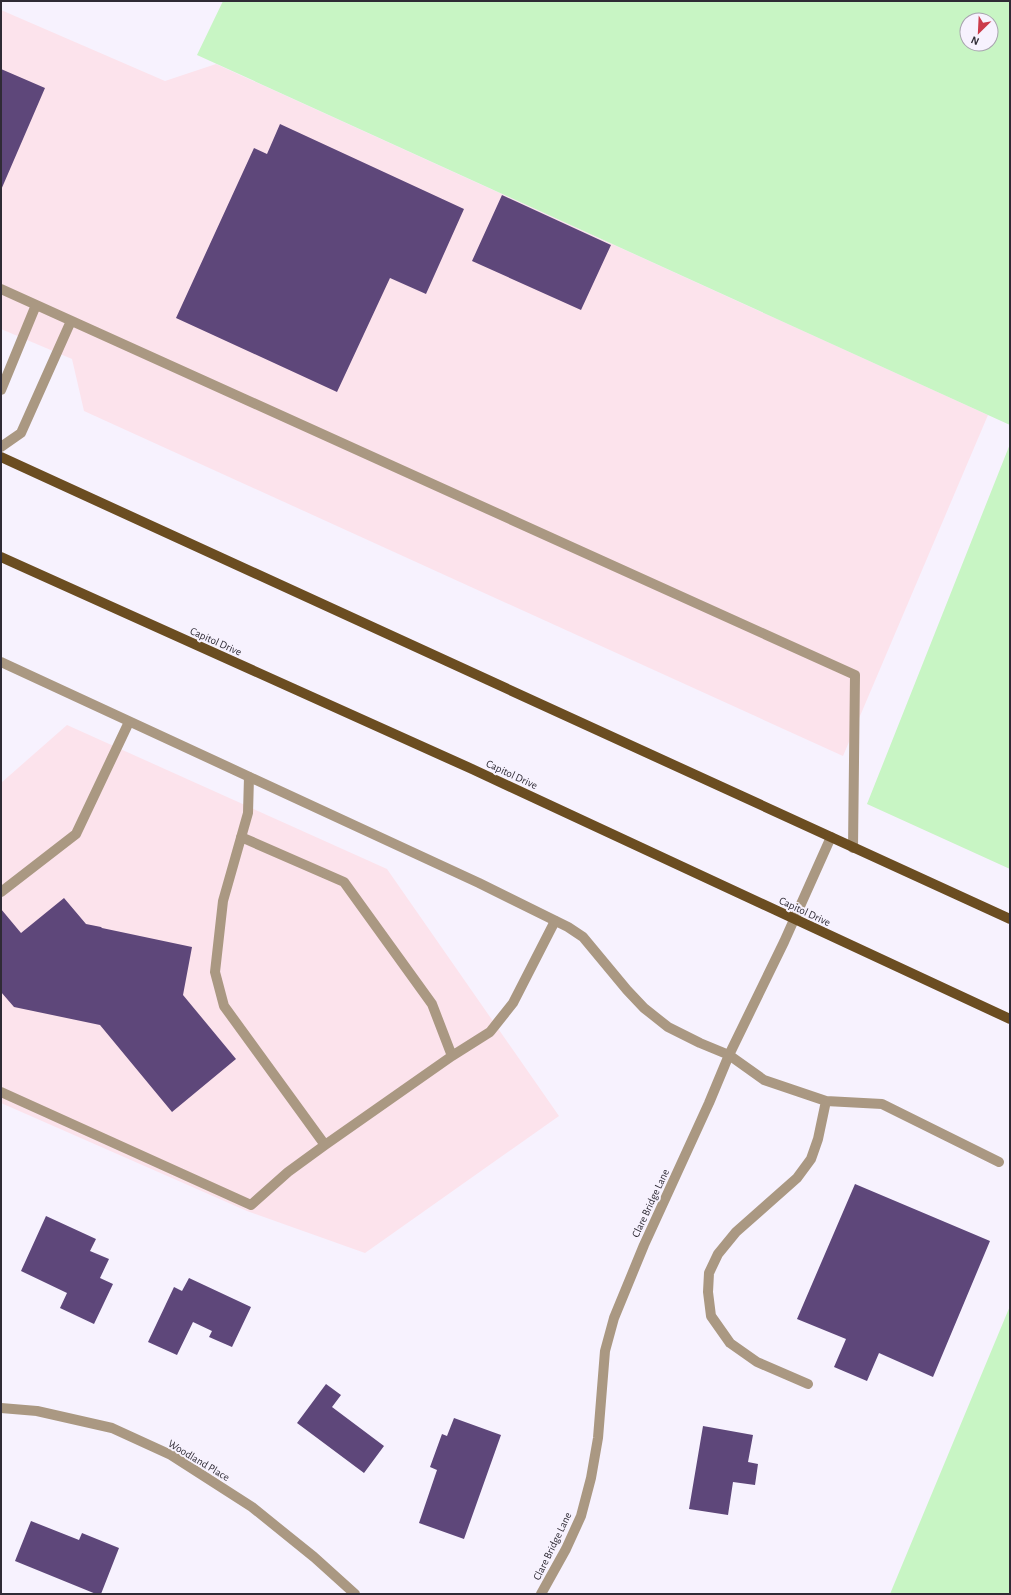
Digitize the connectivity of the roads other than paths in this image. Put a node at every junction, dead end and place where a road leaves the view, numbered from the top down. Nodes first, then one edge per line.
1 (1, 289) edge
2 (36, 306) junction
3 (71, 321) junction
4 (1, 390) edge
5 (1, 446) edge
6 (1, 457) edge
7 (1, 557) edge
8 (1, 662) edge
9 (129, 722) junction
10 (249, 777) junction
11 (241, 837) junction
12 (831, 837) junction
13 (853, 848) junction
14 (1, 892) edge
15 (794, 919) junction
16 (1010, 919) edge
17 (555, 921) junction
18 (1010, 1019) edge
19 (729, 1055) junction
20 (452, 1056) junction
21 (1, 1092) edge
22 (826, 1101) junction
23 (325, 1145) junction
24 (999, 1162) dead end
25 (808, 1384) dead end
26 (1, 1408) edge
27 (355, 1594) edge
28 (541, 1594) edge

1 - 2 street
2 - 3 street
2 - 4 street
3 - 5 street
3 - 13 street
6 - 12 main road
7 - 15 main road, Capitol Drive
8 - 9 street
9 - 10 street
9 - 14 street
10 - 11 street
10 - 17 street
11 - 20 street
11 - 23 street
12 - 13 main road
12 - 15 street, Clare Bridge Lane
13 - 16 main road
15 - 18 main road, Capitol Drive
15 - 19 street, Clare Bridge Lane
17 - 19 street
17 - 20 street
19 - 22 street
19 - 28 street, Clare Bridge Lane
20 - 23 street
21 - 23 street
22 - 24 street
22 - 25 street
26 - 27 street, Woodland Place

